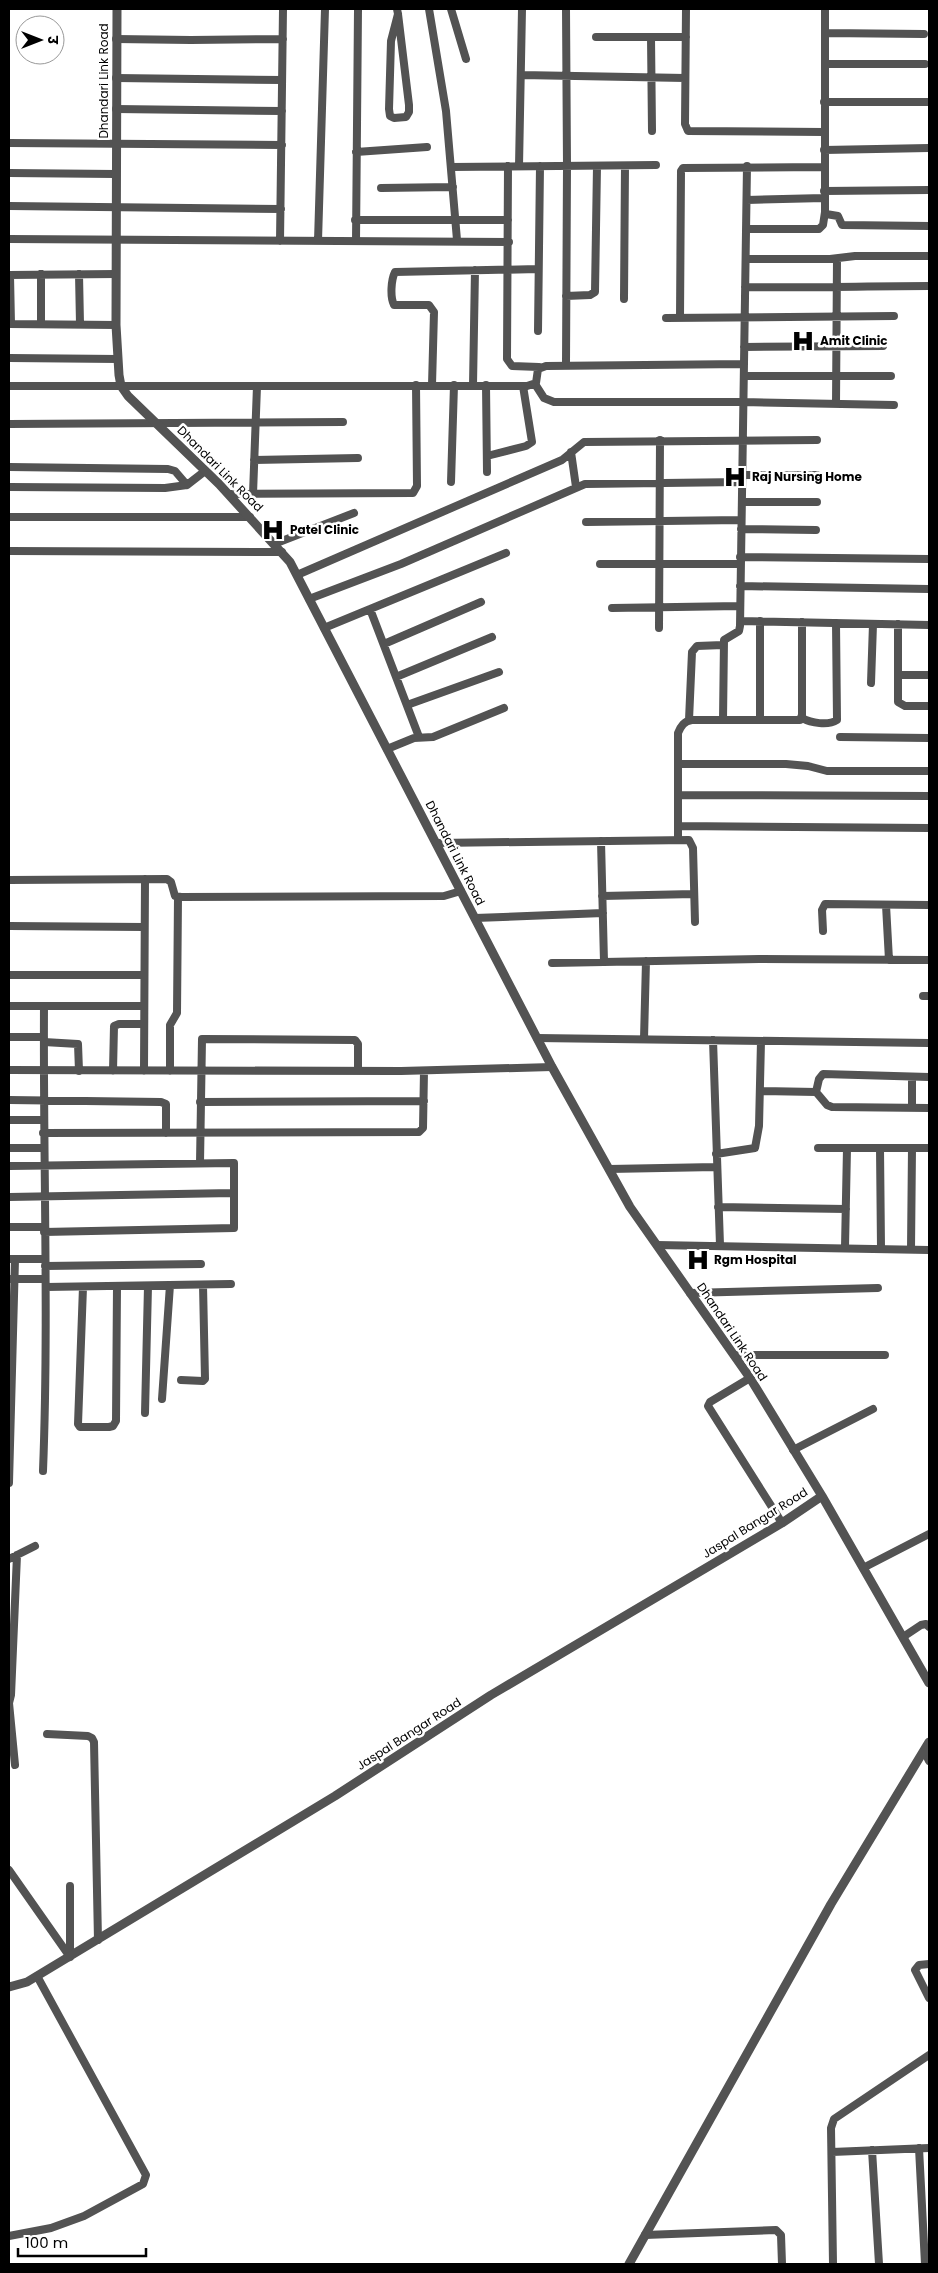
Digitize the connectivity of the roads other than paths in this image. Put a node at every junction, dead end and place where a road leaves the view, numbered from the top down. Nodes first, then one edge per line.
1 (117, 9) edge
2 (283, 9) edge
3 (325, 9) edge
4 (358, 9) edge
5 (429, 9) edge
6 (451, 9) edge
7 (522, 9) edge
8 (566, 9) edge
9 (686, 9) edge
10 (825, 9) edge
11 (398, 11) edge
12 (825, 33) junction
13 (924, 34) dead end
14 (596, 37) dead end
15 (651, 37) junction
16 (686, 37) junction
17 (116, 39) junction
18 (283, 39) junction
19 (466, 59) dead end
20 (824, 64) junction
21 (925, 64) dead end
22 (520, 75) junction
23 (566, 76) junction
24 (116, 78) junction
25 (650, 78) junction
26 (685, 78) junction
27 (282, 80) junction
28 (824, 102) junction
29 (929, 102) edge
30 (116, 109) junction
31 (282, 111) junction
32 (652, 131) dead end
33 (824, 132) junction
34 (9, 143) edge
35 (116, 144) junction
36 (282, 145) junction
37 (428, 147) dead end
38 (929, 148) edge
39 (824, 150) junction
40 (356, 152) junction
41 (508, 166) junction
42 (519, 166) junction
43 (540, 166) junction
44 (567, 166) junction
45 (597, 166) junction
46 (625, 166) junction
47 (656, 166) dead end
48 (747, 166) junction
49 (451, 167) junction
50 (824, 167) junction
51 (9, 173) edge
52 (115, 174) junction
53 (452, 187) junction
54 (381, 188) dead end
55 (929, 190) edge
56 (824, 194) junction
57 (747, 200) junction
58 (9, 206) edge
59 (115, 207) junction
60 (281, 209) junction
61 (825, 212) junction
62 (355, 220) junction
63 (508, 220) junction
64 (456, 221) junction
65 (929, 226) edge
66 (746, 228) junction
67 (9, 239) edge
68 (115, 239) junction
69 (457, 240) junction
70 (280, 241) junction
71 (318, 241) junction
72 (356, 241) junction
73 (509, 242) junction
74 (929, 256) edge
75 (746, 258) junction
76 (837, 259) junction
77 (509, 269) junction
78 (538, 269) junction
79 (475, 270) junction
80 (41, 274) junction
81 (79, 274) junction
82 (116, 274) junction
83 (10, 275) edge
84 (929, 286) edge
85 (745, 287) junction
86 (838, 287) junction
87 (566, 296) junction
88 (624, 299) dead end
89 (894, 316) dead end
90 (836, 317) junction
91 (666, 318) dead end
92 (680, 318) junction
93 (744, 318) junction
94 (10, 324) edge
95 (42, 324) junction
96 (80, 324) junction
97 (116, 324) junction
98 (538, 331) dead end
99 (883, 346) dead end
100 (744, 347) junction
101 (836, 347) junction
102 (9, 358) edge
103 (118, 359) junction
104 (744, 364) junction
105 (566, 365) junction
106 (539, 367) junction
107 (744, 376) junction
108 (836, 376) junction
109 (890, 376) dead end
110 (535, 384) junction
111 (416, 385) junction
112 (432, 385) junction
113 (454, 385) junction
114 (473, 385) junction
115 (486, 385) junction
116 (9, 386) edge
117 (121, 386) junction
118 (257, 386) junction
119 (523, 386) junction
120 (743, 402) junction
121 (836, 404) junction
122 (894, 405) dead end
123 (343, 422) dead end
124 (256, 423) junction
125 (9, 424) edge
126 (156, 424) junction
127 (743, 439) junction
128 (660, 440) junction
129 (817, 440) dead end
130 (571, 452) junction
131 (487, 456) junction
132 (358, 458) dead end
133 (254, 460) junction
134 (9, 467) edge
135 (205, 471) junction
136 (487, 472) dead end
137 (818, 475) dead end
138 (742, 479) junction
139 (451, 482) dead end
140 (659, 482) junction
141 (187, 485) junction
142 (576, 486) junction
143 (9, 487) edge
144 (229, 494) junction
145 (253, 494) junction
146 (742, 502) junction
147 (818, 502) dead end
148 (354, 513) dead end
149 (9, 516) edge
150 (250, 516) junction
151 (742, 520) junction
152 (658, 521) junction
153 (586, 522) dead end
154 (741, 529) junction
155 (816, 530) dead end
156 (274, 544) junction
157 (9, 551) edge
158 (282, 552) junction
159 (506, 554) dead end
160 (929, 559) edge
161 (740, 560) junction
162 (600, 564) dead end
163 (658, 564) junction
164 (297, 575) junction
165 (740, 586) junction
166 (929, 589) edge
167 (309, 599) junction
168 (481, 602) dead end
169 (740, 606) junction
170 (659, 607) junction
171 (612, 608) dead end
172 (370, 609) junction
173 (740, 621) junction
174 (760, 621) junction
175 (802, 622) junction
176 (836, 623) junction
177 (873, 624) junction
178 (898, 624) junction
179 (929, 625) edge
180 (324, 628) junction
181 (659, 628) dead end
182 (492, 637) dead end
183 (384, 644) junction
184 (723, 645) junction
185 (499, 672) dead end
186 (898, 675) junction
187 (929, 675) edge
188 (396, 676) junction
189 (871, 683) dead end
190 (407, 705) junction
191 (929, 706) edge
192 (504, 708) dead end
193 (802, 718) junction
194 (689, 720) junction
195 (723, 720) junction
196 (760, 720) junction
197 (419, 737) junction
198 (840, 737) dead end
199 (929, 738) edge
200 (387, 749) junction
201 (678, 764) junction
202 (929, 771) edge
203 (678, 795) junction
204 (929, 796) edge
205 (678, 826) junction
206 (929, 828) edge
207 (678, 840) junction
208 (601, 841) junction
209 (436, 843) junction
210 (145, 879) junction
211 (9, 880) edge
212 (461, 891) junction
213 (694, 894) junction
214 (602, 896) junction
215 (178, 897) junction
216 (886, 905) junction
217 (929, 905) edge
218 (603, 913) junction
219 (475, 918) junction
220 (695, 922) dead end
221 (9, 926) edge
222 (144, 927) junction
223 (823, 931) dead end
224 (889, 960) junction
225 (929, 960) edge
226 (646, 961) junction
227 (604, 962) junction
228 (552, 963) dead end
229 (144, 974) junction
230 (9, 975) edge
231 (9, 1006) edge
232 (44, 1006) junction
233 (144, 1006) junction
234 (144, 1024) junction
235 (9, 1037) edge
236 (537, 1038) junction
237 (644, 1039) junction
238 (44, 1040) junction
239 (713, 1040) junction
240 (761, 1041) junction
241 (929, 1043) edge
242 (552, 1067) junction
243 (9, 1070) edge
244 (44, 1071) junction
245 (79, 1071) junction
246 (113, 1071) junction
247 (144, 1071) junction
248 (170, 1071) junction
249 (358, 1071) junction
250 (424, 1071) junction
251 (201, 1072) junction
252 (912, 1077) junction
253 (929, 1077) edge
254 (760, 1092) junction
255 (816, 1092) junction
256 (9, 1100) edge
257 (44, 1100) junction
258 (424, 1101) junction
259 (200, 1102) junction
260 (912, 1108) junction
261 (929, 1108) edge
262 (9, 1120) edge
263 (43, 1120) junction
264 (43, 1133) junction
265 (166, 1133) junction
266 (200, 1133) junction
267 (9, 1148) edge
268 (43, 1148) junction
269 (818, 1148) dead end
270 (847, 1148) junction
271 (880, 1148) junction
272 (912, 1148) junction
273 (929, 1148) edge
274 (716, 1154) junction
275 (200, 1163) junction
276 (44, 1165) junction
277 (9, 1166) edge
278 (716, 1166) junction
279 (609, 1169) junction
280 (233, 1193) junction
281 (9, 1197) edge
282 (44, 1197) junction
283 (718, 1207) junction
284 (846, 1209) junction
285 (9, 1227) edge
286 (44, 1229) junction
287 (657, 1244) junction
288 (720, 1245) junction
289 (845, 1247) junction
290 (881, 1248) junction
291 (911, 1249) junction
292 (929, 1250) edge
293 (12, 1259) edge
294 (45, 1262) junction
295 (201, 1264) dead end
296 (12, 1279) edge
297 (46, 1283) junction
298 (170, 1284) junction
299 (232, 1284) dead end
300 (203, 1285) junction
301 (117, 1286) junction
302 (148, 1286) junction
303 (83, 1287) junction
304 (878, 1288) dead end
305 (690, 1293) junction
306 (734, 1355) junction
307 (885, 1355) dead end
308 (750, 1378) junction
309 (181, 1380) dead end
310 (162, 1399) dead end
311 (873, 1409) dead end
312 (145, 1413) dead end
313 (793, 1450) junction
314 (43, 1471) dead end
315 (9, 1483) edge
316 (822, 1496) junction
317 (782, 1523) junction
318 (929, 1534) edge
319 (35, 1546) dead end
320 (17, 1555) junction
321 (9, 1558) edge
322 (863, 1568) junction
323 (929, 1627) edge
324 (903, 1637) junction
325 (929, 1683) edge
326 (9, 1703) edge
327 (47, 1734) dead end
328 (929, 1742) edge
329 (924, 1751) junction
330 (929, 1761) edge
331 (15, 1765) dead end
332 (9, 1870) edge
333 (70, 1886) dead end
334 (98, 1940) junction
335 (70, 1957) junction
336 (929, 1964) edge
337 (37, 1976) junction
338 (9, 1987) edge
339 (929, 1998) edge
340 (929, 2055) edge
341 (919, 2148) junction
342 (929, 2148) edge
343 (872, 2150) junction
344 (832, 2152) junction
345 (645, 2235) junction
346 (9, 2236) edge
347 (629, 2264) edge
348 (782, 2264) edge
349 (833, 2264) edge
350 (879, 2264) edge
351 (925, 2264) edge

1 - 17 street, Dhandari Link Road
2 - 18 street
3 - 71 street
4 - 40 street
5 - 49 street
6 - 19 street
7 - 22 street
8 - 23 street
9 - 16 street
10 - 12 street
11 - 11 street
12 - 13 street
12 - 20 street
14 - 15 street
15 - 16 street
15 - 25 street
16 - 26 street
17 - 18 street
17 - 24 street, Dhandari Link Road
18 - 27 street
20 - 21 street
20 - 28 street
22 - 23 street
22 - 42 street
23 - 25 street
23 - 44 street
24 - 27 street
24 - 30 street, Dhandari Link Road
25 - 26 street
25 - 32 street
26 - 33 street
27 - 31 street
28 - 29 street
28 - 33 street
30 - 31 street
30 - 35 street, Dhandari Link Road
31 - 36 street
33 - 39 street
34 - 35 street
35 - 36 street
35 - 52 street, Dhandari Link Road
36 - 60 street
37 - 40 street
38 - 39 street
39 - 50 street
40 - 62 street
41 - 42 street
41 - 49 street
41 - 63 street
42 - 43 street
43 - 44 street
43 - 78 street
44 - 45 street
44 - 87 street
45 - 46 street
45 - 87 street
46 - 47 street
46 - 88 street
48 - 50 street
48 - 57 street
48 - 92 street
49 - 53 street
50 - 56 street
51 - 52 street
52 - 59 street, Dhandari Link Road
53 - 54 street
53 - 64 street
55 - 56 street
56 - 57 street
56 - 61 street
57 - 66 street
58 - 59 street
59 - 60 street
59 - 68 street, Dhandari Link Road
60 - 70 street
61 - 65 street
61 - 66 street
62 - 64 street
62 - 72 street
63 - 64 street
63 - 73 street
64 - 69 street
66 - 75 street
67 - 68 street
68 - 70 street
68 - 82 street, Dhandari Link Road
69 - 72 street
69 - 73 street
70 - 71 street
71 - 72 street
73 - 77 street
74 - 76 street
75 - 76 street
75 - 85 street
76 - 86 street
77 - 78 street
77 - 79 street
77 - 106 street
78 - 98 street
79 - 112 street
79 - 114 street
80 - 81 street
80 - 83 street
80 - 95 street
81 - 82 street
81 - 96 street
82 - 97 street, Dhandari Link Road
83 - 94 street
84 - 86 street
85 - 86 street
85 - 93 street
86 - 90 street
87 - 105 street
89 - 90 street
90 - 93 street
90 - 101 street
91 - 92 street
92 - 93 street
93 - 100 street
94 - 95 street
95 - 96 street
96 - 97 street
97 - 103 street, Dhandari Link Road
99 - 101 street
100 - 101 street
100 - 104 street
101 - 108 street
102 - 103 street
103 - 117 street, Dhandari Link Road
104 - 105 street
104 - 107 street
105 - 106 street
106 - 110 street
107 - 108 street
107 - 120 street
108 - 109 street
108 - 121 street
110 - 119 street
110 - 120 street
111 - 112 street
111 - 118 street
111 - 145 street
112 - 113 street
113 - 114 street
113 - 139 street
114 - 115 street
115 - 119 street
115 - 131 street
116 - 117 street
117 - 118 street
117 - 126 street, Dhandari Link Road
118 - 124 street
119 - 131 street
120 - 121 street
120 - 127 street
121 - 122 street
123 - 124 street
124 - 126 street
124 - 133 street
125 - 126 street
126 - 135 street, Dhandari Link Road
127 - 128 street
127 - 129 street
127 - 138 street
128 - 130 street
128 - 140 street
130 - 142 street
130 - 164 street
131 - 136 street
132 - 133 street
133 - 145 street
134 - 141 street
135 - 141 street
135 - 144 street, Dhandari Link Road
137 - 138 street
138 - 140 street
138 - 146 street
140 - 142 street
140 - 152 street
141 - 143 street
142 - 167 street
144 - 145 street
144 - 150 street, Dhandari Link Road
146 - 147 street
146 - 151 street
148 - 156 street
149 - 150 street
150 - 156 street, Dhandari Link Road
151 - 152 street
151 - 154 street
152 - 153 street
152 - 163 street
154 - 155 street
154 - 161 street
156 - 158 street, Dhandari Link Road
157 - 158 street
158 - 164 street, Dhandari Link Road
159 - 172 street
160 - 161 street
161 - 163 street
161 - 165 street
162 - 163 street
163 - 170 street
164 - 167 street, Dhandari Link Road
165 - 166 street
165 - 169 street
167 - 180 street, Dhandari Link Road
168 - 183 street
169 - 170 street
169 - 173 street
170 - 171 street
170 - 181 street
172 - 180 street
172 - 183 street
173 - 174 street
173 - 184 street
174 - 175 street
174 - 196 street
175 - 176 street
175 - 193 street
176 - 177 street
176 - 193 street
177 - 178 street
177 - 189 street
178 - 179 street
178 - 186 street
180 - 200 street, Dhandari Link Road
182 - 188 street
183 - 188 street
184 - 194 street
184 - 195 street
185 - 190 street
186 - 187 street
186 - 191 street
188 - 190 street
190 - 197 street
192 - 197 street
193 - 196 street
194 - 195 street
194 - 201 street
195 - 196 street
197 - 200 street
198 - 199 street
200 - 209 street, Dhandari Link Road
201 - 202 street
201 - 203 street
203 - 204 street
203 - 205 street
205 - 206 street
205 - 207 street
207 - 208 street
207 - 213 street
208 - 209 street
208 - 214 street
209 - 212 street, Dhandari Link Road
210 - 211 street
210 - 215 street
210 - 222 street
212 - 215 street
212 - 219 street, Dhandari Link Road
213 - 214 street
213 - 220 street
214 - 218 street
215 - 248 street
216 - 217 street
216 - 223 street
216 - 224 street
218 - 219 street
218 - 227 street
219 - 236 street, Dhandari Link Road
221 - 222 street
222 - 229 street
224 - 225 street
224 - 226 street
226 - 227 street
226 - 237 street
227 - 228 street
229 - 230 street
229 - 233 street
231 - 232 street
232 - 233 street
232 - 238 street
233 - 234 street
234 - 246 street
234 - 247 street
235 - 238 street
236 - 237 street
236 - 242 street, Dhandari Link Road
237 - 239 street
238 - 244 street
238 - 245 street
239 - 240 street
239 - 274 street
240 - 241 street
240 - 254 street
242 - 250 street
242 - 279 street, Dhandari Link Road
243 - 244 street
244 - 245 street
244 - 257 street
245 - 246 street
246 - 247 street
247 - 248 street
248 - 251 street
249 - 250 street
249 - 251 street
249 - 251 street
250 - 258 street
251 - 259 street
252 - 253 street
252 - 255 street
252 - 260 street
254 - 255 street
254 - 274 street
255 - 260 street
256 - 257 street
257 - 263 street
257 - 265 street
258 - 259 street
258 - 266 street
259 - 266 street
260 - 261 street
262 - 263 street
263 - 264 street
264 - 265 street
264 - 268 street
265 - 266 street
266 - 275 street
267 - 268 street
268 - 276 street
269 - 270 street
270 - 271 street
270 - 284 street
271 - 272 street
271 - 290 street
272 - 273 street
272 - 291 street
274 - 278 street
275 - 276 street
275 - 280 street
276 - 277 street
276 - 282 street
278 - 279 street
278 - 283 street
279 - 287 street, Dhandari Link Road
280 - 282 street
280 - 286 street
281 - 282 street
282 - 286 street
283 - 284 street
283 - 288 street
284 - 289 street
285 - 286 street
286 - 294 street
287 - 288 street
287 - 305 street, Dhandari Link Road
288 - 289 street
289 - 290 street
290 - 291 street
291 - 292 street
293 - 294 street
293 - 296 street
294 - 295 street
294 - 297 street
296 - 297 street
296 - 315 street
297 - 303 street
297 - 314 street
298 - 300 street
298 - 302 street
298 - 310 street
299 - 300 street
300 - 309 street
301 - 302 street
301 - 303 street
301 - 303 street
302 - 312 street
304 - 305 street
305 - 306 street, Dhandari Link Road
306 - 307 street
306 - 308 street, Dhandari Link Road
308 - 313 street, Dhandari Link Road
308 - 317 street
311 - 313 street
313 - 316 street, Dhandari Link Road
316 - 317 street, Jaspal Bangar Road
316 - 322 street, Dhandari Link Road
317 - 334 street, Jaspal Bangar Road
318 - 322 street
319 - 320 street
320 - 321 street
320 - 326 street
322 - 324 street, Dhandari Link Road
323 - 324 street
324 - 325 street, Dhandari Link Road
326 - 331 street
327 - 334 street
328 - 329 street
329 - 330 street
329 - 345 street
332 - 335 street
333 - 335 street
334 - 335 street, Jaspal Bangar Road
335 - 337 street, Jaspal Bangar Road
336 - 339 street
337 - 338 street, Jaspal Bangar Road
337 - 346 street
340 - 344 street
341 - 342 street
341 - 343 street
341 - 351 street
343 - 344 street
343 - 350 street
344 - 349 street
345 - 347 street
345 - 348 street

